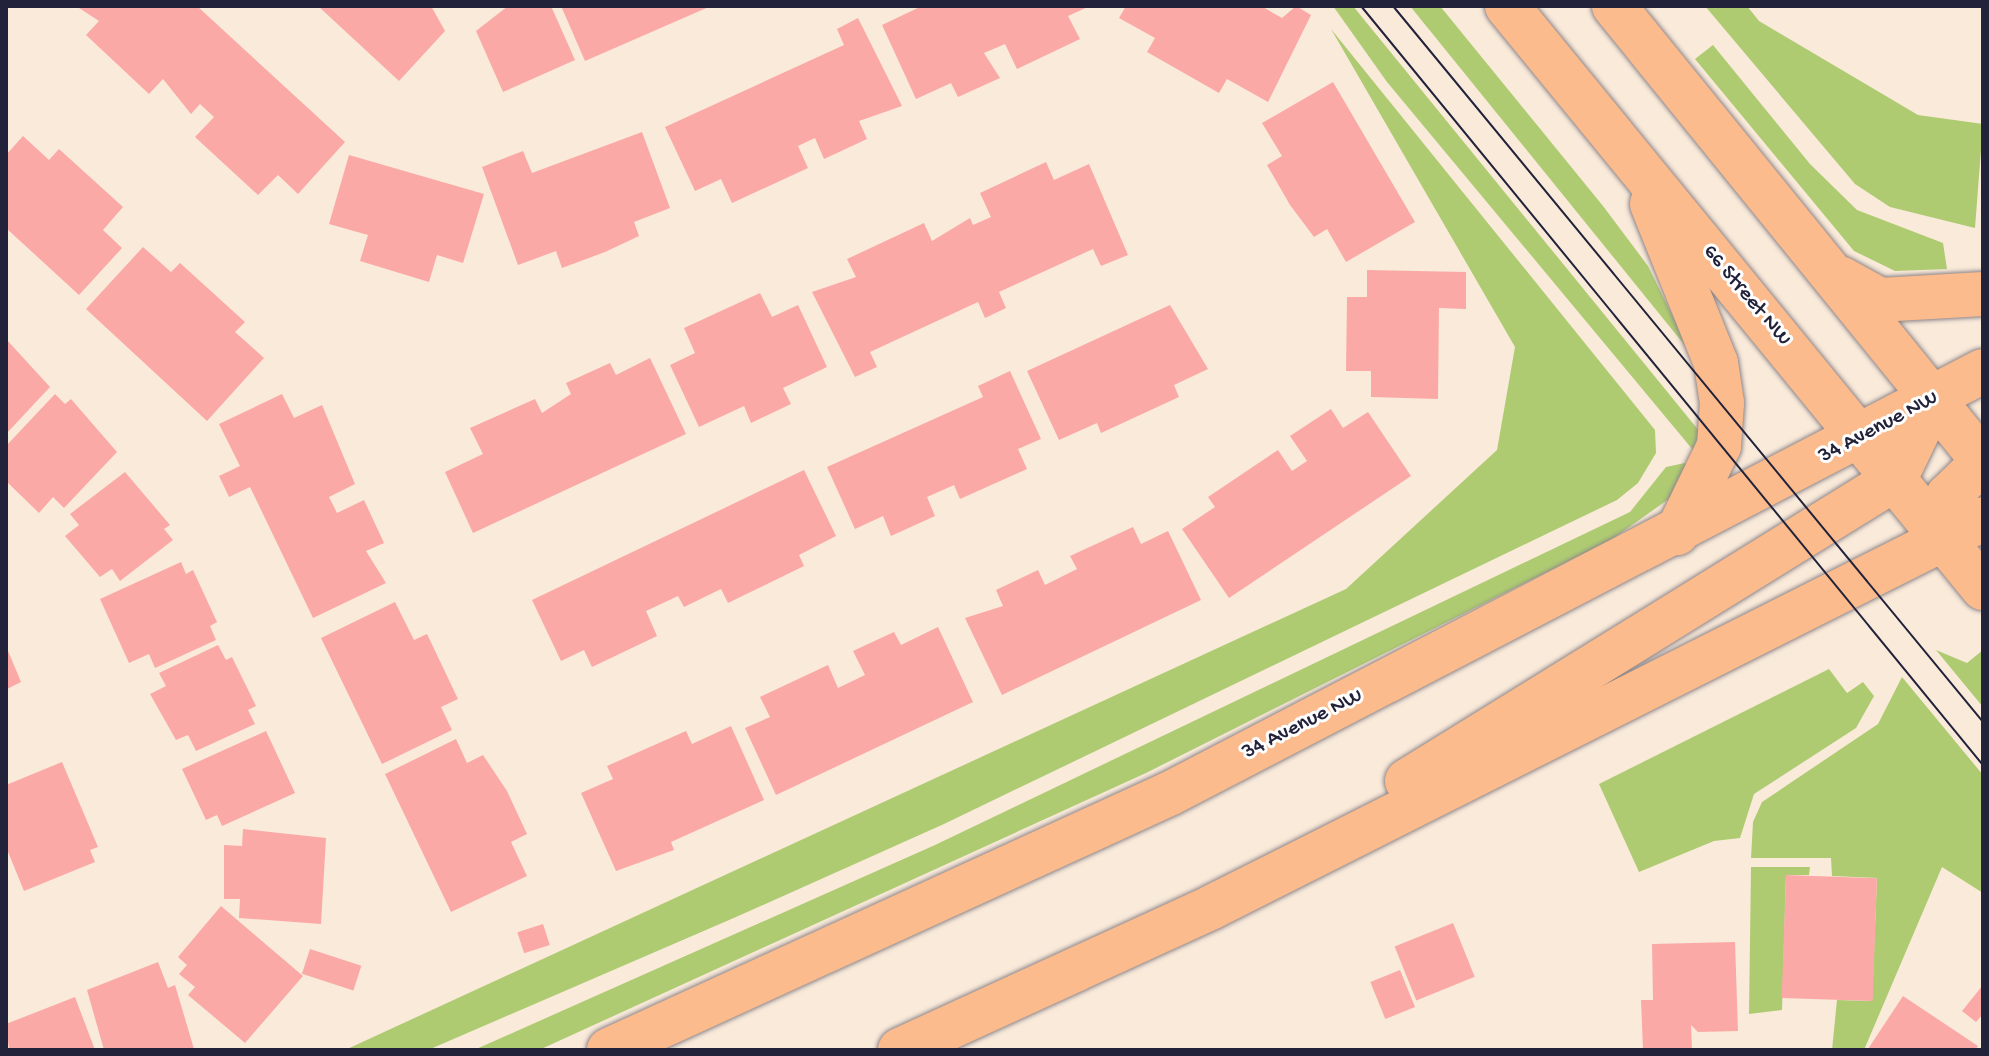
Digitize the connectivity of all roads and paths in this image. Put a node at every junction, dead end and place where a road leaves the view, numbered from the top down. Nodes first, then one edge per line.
1 (1507, 6) edge
2 (1614, 6) edge
3 (1636, 165) junction
4 (1832, 273) junction
5 (1983, 294) edge
6 (1983, 371) edge
7 (1933, 400) junction
8 (1864, 436) junction
9 (1983, 461) edge
10 (1895, 479) junction
11 (1983, 519) edge
12 (1677, 533) junction
13 (1943, 538) junction
14 (1983, 588) edge
15 (1326, 850) junction
16 (609, 1050) edge
17 (900, 1050) edge

1 - 3 main road, 66 Street NW
2 - 4 main road
3 - 8 main road, 66 Street NW
3 - 12 main road
4 - 5 main road
4 - 7 main road
6 - 7 main road, 34 Avenue NW
7 - 8 main road, 34 Avenue NW
7 - 9 main road
7 - 10 main road
8 - 10 main road, 66 Street NW
8 - 12 main road, 34 Avenue NW
9 - 13 main road
10 - 13 main road, 66 Street NW
10 - 15 main road
11 - 13 main road
12 - 16 main road, 34 Avenue NW
13 - 14 main road, 66 Street NW
13 - 15 main road
15 - 17 main road

